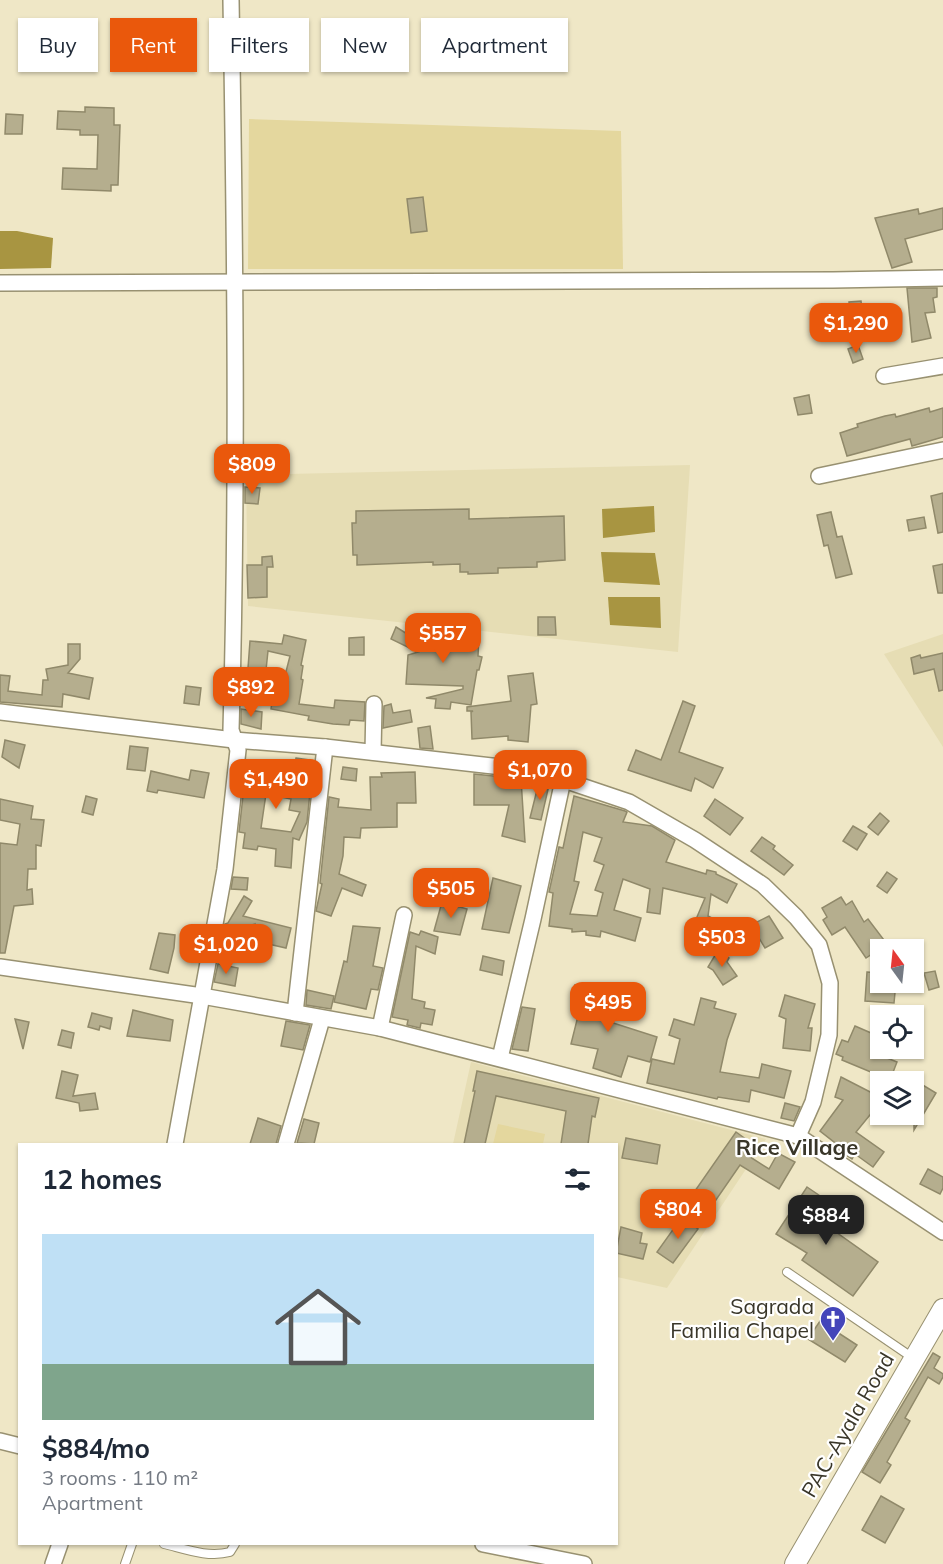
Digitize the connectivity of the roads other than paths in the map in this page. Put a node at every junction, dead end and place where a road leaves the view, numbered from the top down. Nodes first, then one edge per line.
1 (231, 0) edge
2 (943, 278) edge
3 (0, 283) edge
4 (236, 283) junction
5 (943, 366) edge
6 (884, 376) dead end
7 (943, 450) edge
8 (819, 476) dead end
9 (374, 704) dead end
10 (0, 712) edge
11 (234, 740) junction
12 (326, 747) junction
13 (373, 752) junction
14 (562, 780) junction
15 (404, 915) dead end
16 (0, 968) edge
17 (202, 996) junction
18 (294, 1013) junction
19 (322, 1019) junction
20 (380, 1028) junction
21 (500, 1058) junction
22 (798, 1136) junction
23 (175, 1143) edge
24 (286, 1143) edge
25 (943, 1232) edge
26 (787, 1272) dead end
27 (943, 1309) edge
28 (915, 1358) junction
29 (0, 1441) edge
30 (18, 1446) edge
31 (60, 1545) edge
32 (132, 1545) edge
33 (168, 1545) edge
34 (234, 1545) edge
35 (488, 1545) edge
36 (53, 1564) edge
37 (125, 1564) edge
38 (584, 1564) edge
39 (795, 1564) edge

1 - 4 street
2 - 4 street
3 - 4 street
4 - 11 street
5 - 6 street
7 - 8 street
9 - 13 street
10 - 11 street
11 - 12 street
11 - 17 street
12 - 13 street
12 - 18 street
13 - 14 street
14 - 21 street
14 - 22 street
15 - 20 street
16 - 17 street
17 - 18 street
17 - 23 street
18 - 19 street
19 - 20 street
19 - 24 street
20 - 21 street
21 - 22 street
22 - 25 street
26 - 28 lane
27 - 28 street, PAC-Ayala Road
28 - 39 street, PAC-Ayala Road
29 - 30 street
31 - 36 street
32 - 37 lane
33 - 34 lane
35 - 38 street

